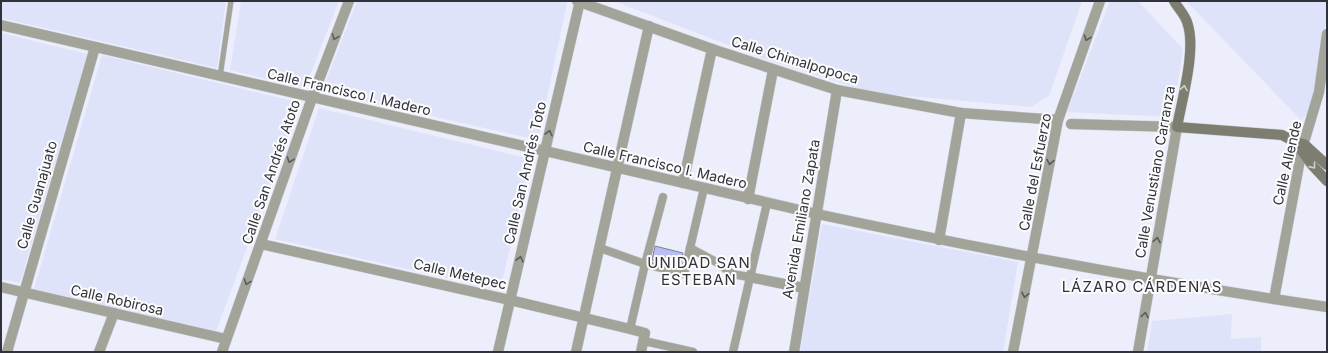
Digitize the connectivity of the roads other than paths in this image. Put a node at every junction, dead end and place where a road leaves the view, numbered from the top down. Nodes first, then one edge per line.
1 (232, 1) edge
2 (349, 1) edge
3 (579, 1) edge
4 (1100, 1) edge
5 (1174, 1) edge
6 (1, 25) edge
7 (649, 26) junction
8 (1327, 34) edge
9 (95, 47) junction
10 (712, 49) junction
11 (773, 70) junction
12 (220, 77) junction
13 (837, 90) junction
14 (312, 98) junction
15 (960, 113) junction
16 (1058, 120) junction
17 (1071, 124) dead end
18 (1176, 127) junction
19 (1301, 145) junction
20 (545, 151) junction
21 (1327, 164) edge
22 (618, 168) junction
23 (1327, 181) edge
24 (683, 183) junction
25 (704, 188) junction
26 (663, 196) dead end
27 (748, 199) junction
28 (767, 204) junction
29 (816, 214) junction
30 (939, 240) junction
31 (261, 244) junction
32 (600, 248) junction
33 (690, 248) junction
34 (1032, 257) junction
35 (645, 264) junction
36 (749, 277) junction
37 (1151, 279) junction
38 (1, 287) edge
39 (804, 288) junction
40 (24, 292) junction
41 (1274, 299) junction
42 (510, 300) junction
43 (1327, 307) edge
44 (114, 313) junction
45 (583, 318) junction
46 (630, 329) junction
47 (226, 339) junction
48 (644, 341) junction
49 (7, 352) edge
50 (99, 352) edge
51 (222, 352) edge
52 (498, 352) edge
53 (576, 352) edge
54 (641, 352) edge
55 (693, 352) edge
56 (733, 352) edge
57 (794, 352) edge
58 (1014, 352) edge
59 (1138, 352) edge

1 - 12 lane
2 -> 14 street, Calle San Andrés Atoto
3 - 7 street, Calle Chimalpopoca
20 -> 3 street, Calle San Andrés Toto
4 -> 16 street, Calle del Esfuerzo
18 -> 5 main road, Calle Venustiano Carranza
6 - 9 street, Calle Francisco I. Madero
7 - 10 street, Calle Chimalpopoca
7 - 22 street
8 - 19 street, Calle Allende
9 - 12 street, Calle Francisco I. Madero
9 - 40 street, Calle Guanajuato
10 - 11 street, Calle Chimalpopoca
10 - 24 street
11 - 13 street, Calle Chimalpopoca
11 - 27 street
12 - 14 street, Calle Francisco I. Madero
13 - 15 street, Calle Chimalpopoca
13 - 29 street, Avenida Emiliano Zapata
14 - 20 street, Calle Francisco I. Madero
14 -> 31 street, Calle San Andrés Atoto
15 - 16 street, Calle Chimalpopoca
15 - 30 street
16 -> 34 street, Calle del Esfuerzo
17 - 18 street
18 - 19 main road
37 -> 18 street, Calle Venustiano Carranza
19 - 21 main road
19 -> 23 main road
19 - 41 street, Calle Allende
20 - 22 street, Calle Francisco I. Madero
42 -> 20 street, Calle San Andrés Toto
22 - 24 street, Calle Francisco I. Madero
22 - 32 street
24 - 25 street, Calle Francisco I. Madero
25 - 27 street, Calle Francisco I. Madero
25 - 33 street
26 - 35 street
27 - 28 street, Calle Francisco I. Madero
28 - 29 street, Calle Francisco I. Madero
28 - 36 street
29 - 30 street, Calle Francisco I. Madero
29 - 39 street, Avenida Emiliano Zapata
30 - 34 street, Calle Francisco I. Madero
31 - 42 street, Calle Metepec
31 -> 47 street, Calle San Andrés Atoto
32 - 35 street
32 - 45 street
33 - 35 street
33 - 36 street
34 - 37 street, Calle Francisco I. Madero
34 -> 58 street, Calle del Esfuerzo
35 - 46 street
36 - 39 street
36 - 56 street
37 - 41 street, Calle Francisco I. Madero
59 -> 37 street, Calle Venustiano Carranza
38 - 40 street, Calle Robirosa
39 - 57 street, Avenida Emiliano Zapata
40 - 44 street, Calle Robirosa
40 - 49 street, Calle Guanajuato
41 - 43 street, Calle Francisco I. Madero
42 - 45 street, Calle Metepec
42 - 52 street, Calle San Andrés Toto
44 - 47 street, Calle Robirosa
44 - 50 street
45 - 46 street, Calle Metepec
45 - 53 street
46 - 48 street, Calle Metepec
47 - 51 street, Calle San Andrés Atoto
48 - 54 street
48 - 55 street

